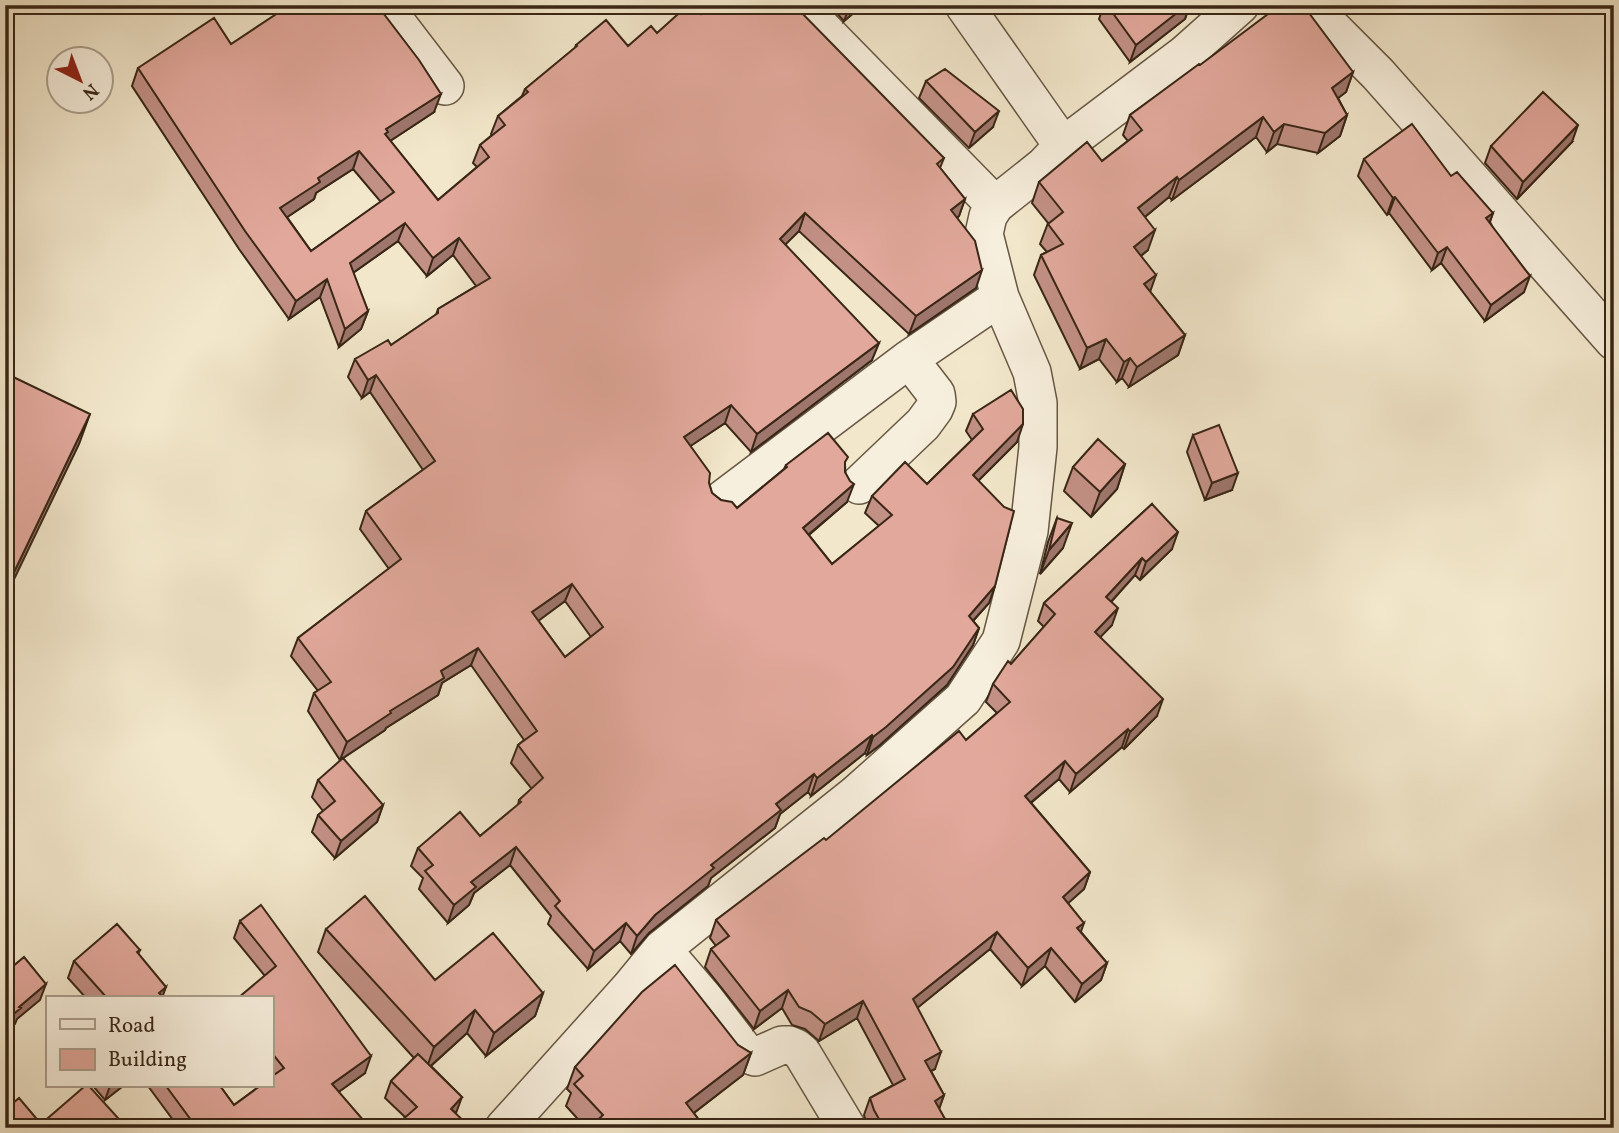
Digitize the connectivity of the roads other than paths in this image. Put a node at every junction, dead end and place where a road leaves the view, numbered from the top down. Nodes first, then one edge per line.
1 (383, 5) edge
2 (964, 5) edge
3 (1240, 5) edge
4 (1309, 5) edge
5 (802, 8) dead end
6 (445, 86) dead end
7 (1063, 146) junction
8 (995, 205) junction
9 (1000, 297) junction
10 (1614, 341) edge
11 (909, 359) junction
12 (859, 485) dead end
13 (723, 499) edge
14 (662, 949) junction
15 (504, 1128) edge
16 (847, 1128) edge

1 - 6 street
2 - 7 street
3 - 7 street
4 - 10 street
5 - 8 street
7 - 8 street
8 - 9 street
9 - 11 street
9 - 14 street
11 - 12 street
11 - 13 street
14 - 15 street
14 - 16 street

